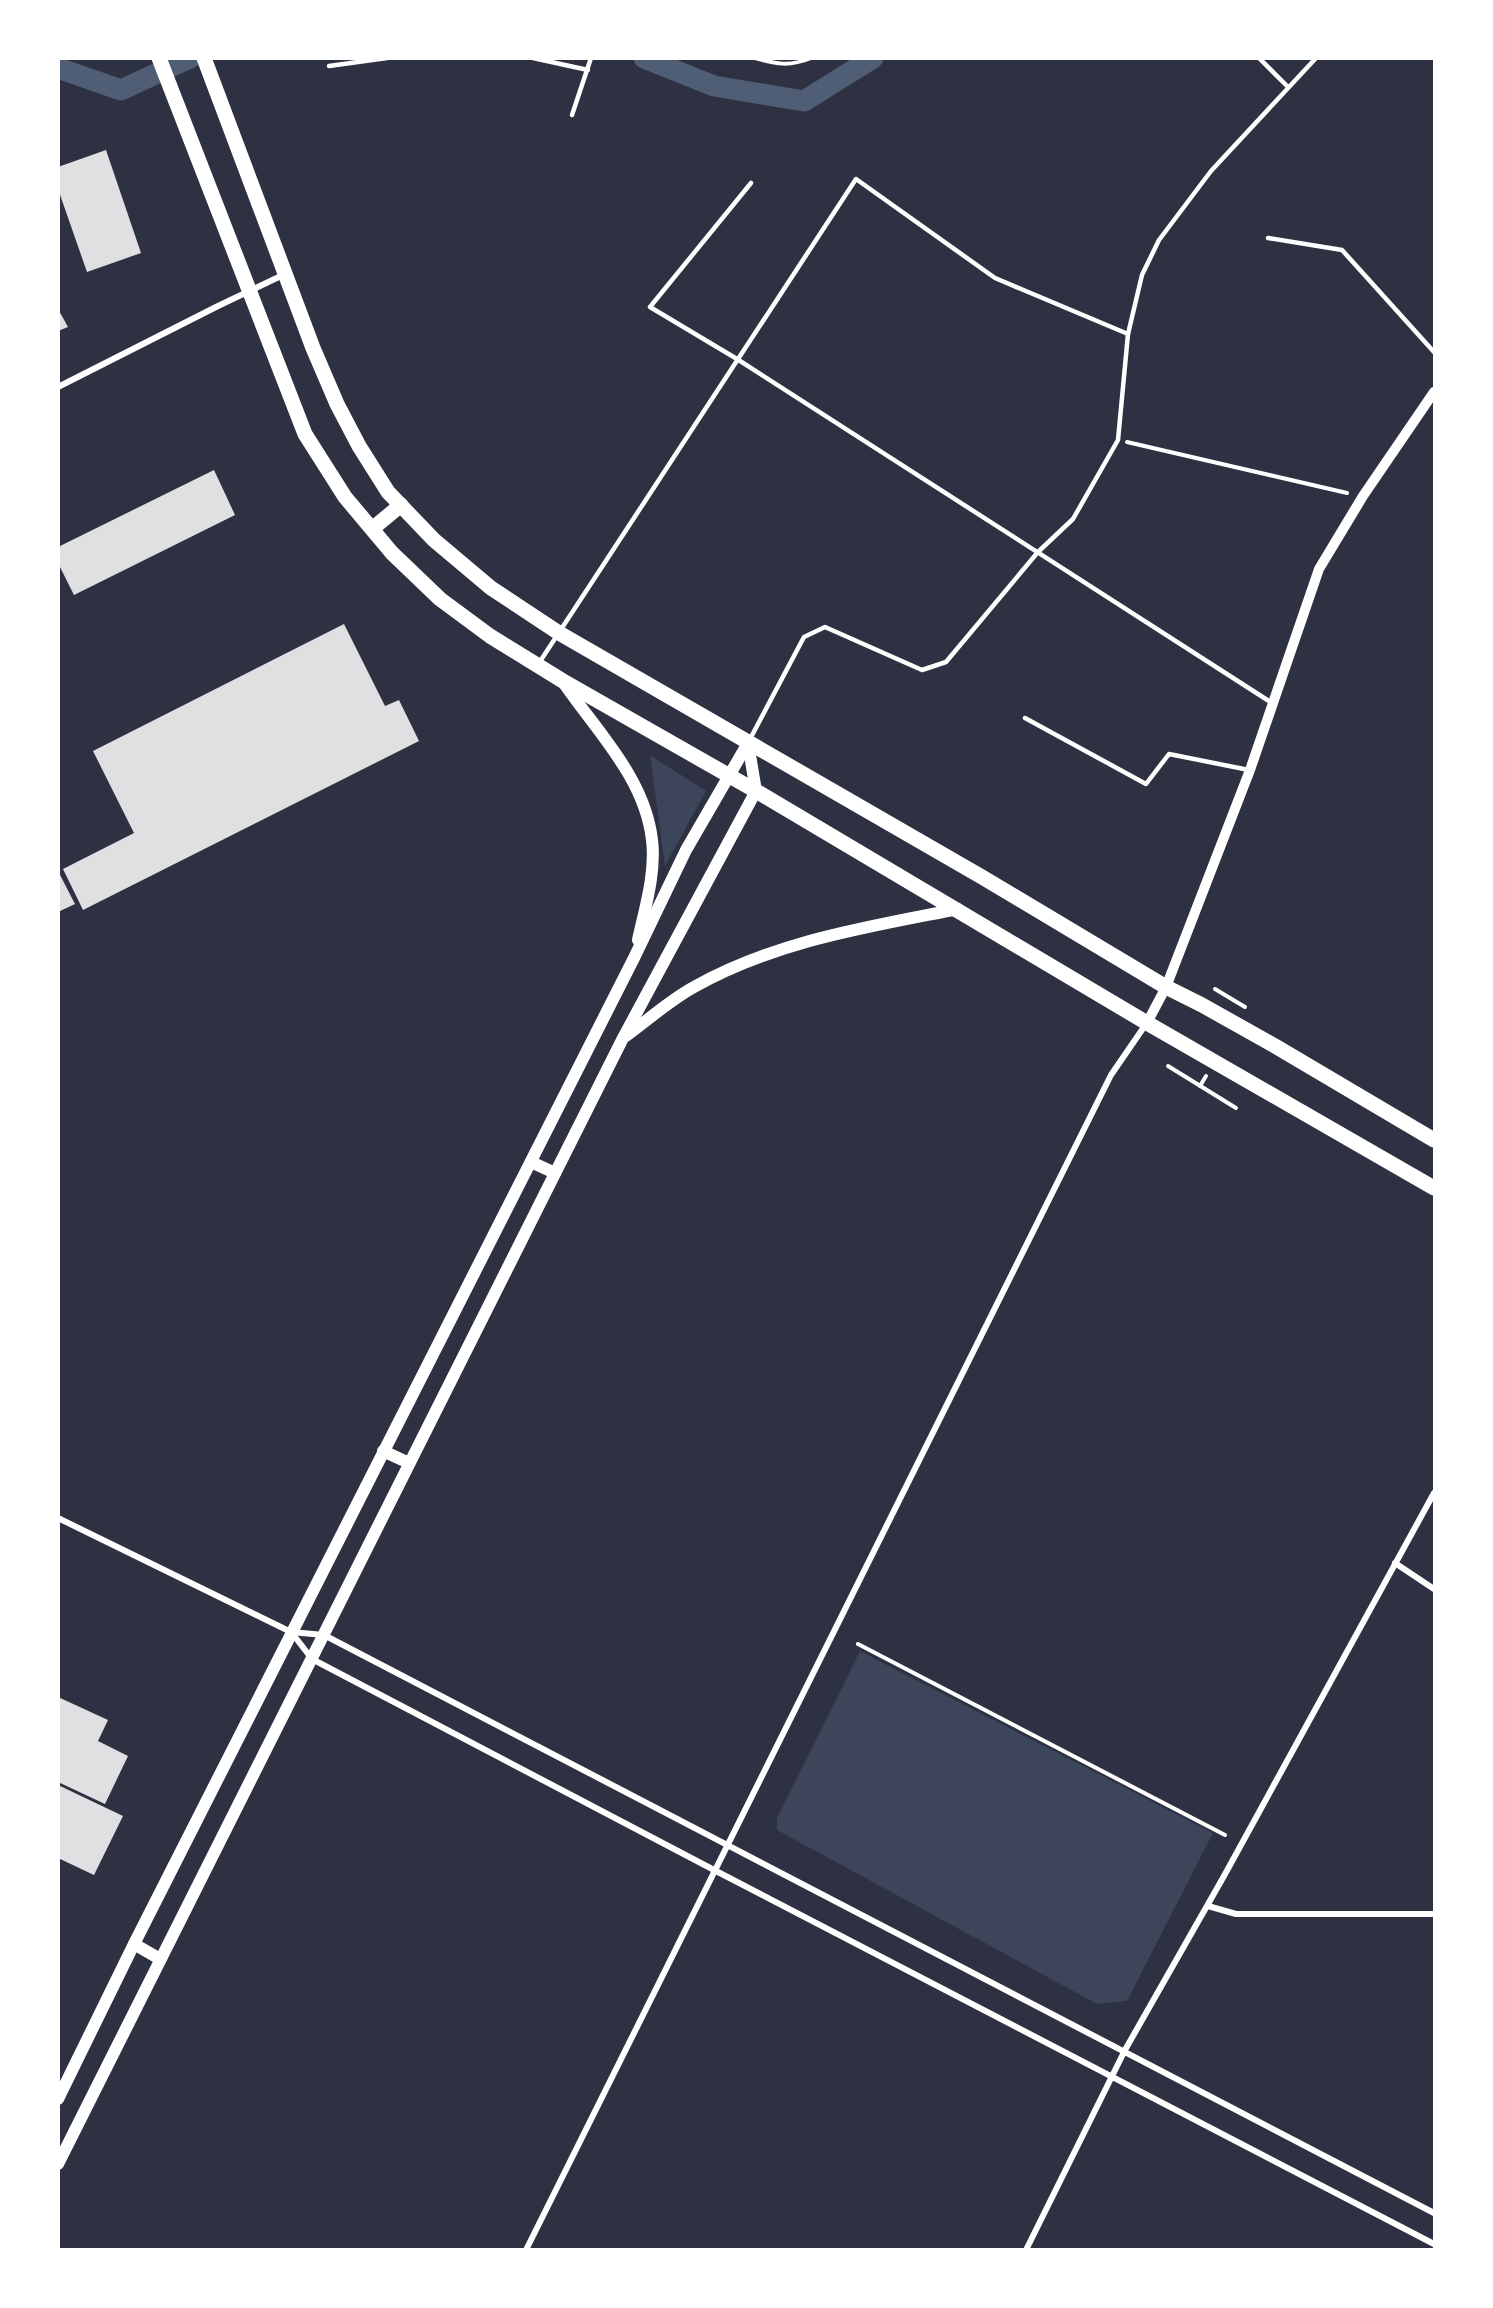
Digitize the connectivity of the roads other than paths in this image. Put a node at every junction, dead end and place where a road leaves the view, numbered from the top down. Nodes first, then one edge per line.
1 (159, 58) edge
2 (204, 58) edge
3 (387, 58) edge
4 (533, 58) edge
5 (591, 58) edge
6 (1259, 58) edge
7 (1316, 58) edge
8 (329, 66) dead end
9 (588, 70) junction
10 (1288, 87) junction
11 (572, 115) dead end
12 (751, 183) dead end
13 (1268, 238) dead end
14 (286, 274) junction
15 (251, 292) junction
16 (1128, 334) junction
17 (1434, 352) edge
18 (737, 359) junction
19 (58, 387) edge
20 (1434, 392) edge
21 (401, 505) junction
22 (372, 529) junction
23 (1038, 552) junction
24 (559, 633) junction
25 (538, 666) junction
26 (562, 681) junction
27 (1273, 704) junction
28 (1025, 718) dead end
29 (747, 743) junction
30 (1250, 770) junction
31 (728, 775) junction
32 (756, 790) junction
33 (958, 909) junction
34 (634, 958) junction
35 (1166, 987) junction
36 (1147, 1023) junction
37 (623, 1038) junction
38 (1434, 1140) edge
39 (531, 1162) junction
40 (555, 1173) junction
41 (1434, 1188) edge
42 (383, 1451) junction
43 (410, 1462) junction
44 (1434, 1493) edge
45 (58, 1518) edge
46 (1395, 1563) junction
47 (1434, 1590) edge
48 (291, 1632) junction
49 (324, 1635) junction
50 (312, 1659) junction
51 (729, 1844) junction
52 (716, 1871) junction
53 (1208, 1906) junction
54 (1434, 1914) edge
55 (134, 1944) junction
56 (160, 1959) junction
57 (1125, 2050) junction
58 (1112, 2076) junction
59 (58, 2099) edge
60 (58, 2164) edge
61 (1434, 2213) edge
62 (1434, 2244) edge
63 (526, 2250) edge
64 (1026, 2250) edge

1 - 15 main road
2 - 14 main road
3 - 8 lane
4 - 9 lane
5 - 9 lane
6 - 10 lane
7 - 10 lane
9 - 11 lane
10 - 16 lane
12 - 18 lane
13 - 17 lane
14 - 15 street
14 - 21 main road
15 - 19 street
15 - 22 main road
16 - 18 lane
16 - 23 lane
18 - 23 lane
18 - 24 lane
20 - 27 street
21 - 22 main road
21 - 24 main road
22 - 25 main road
23 - 27 lane
23 - 29 lane
24 - 25 lane
24 - 29 main road
25 - 26 main road
26 - 31 main road
26 - 34 main road
27 - 30 street
28 - 30 lane
29 - 31 main road
29 - 32 main road
29 - 35 main road
30 - 35 street
31 - 32 main road
31 - 34 main road
32 - 33 main road
32 - 37 main road
33 - 36 main road
33 - 37 main road
34 - 39 main road
35 - 36 street
35 - 38 main road
36 - 41 main road
36 - 51 street
37 - 40 main road
39 - 40 main road
39 - 42 main road
40 - 43 main road
42 - 43 main road
42 - 48 main road
43 - 49 main road
44 - 46 street
45 - 48 street
46 - 47 street
46 - 53 street
48 - 49 street
48 - 50 street
48 - 55 main road
49 - 50 main road
49 - 51 street
50 - 52 street
50 - 56 main road
51 - 52 street
51 - 57 street
52 - 58 street
52 - 63 street
53 - 54 street
53 - 57 street
55 - 56 main road
55 - 59 main road
56 - 60 main road
57 - 58 street
57 - 61 street
58 - 62 street
58 - 64 street

